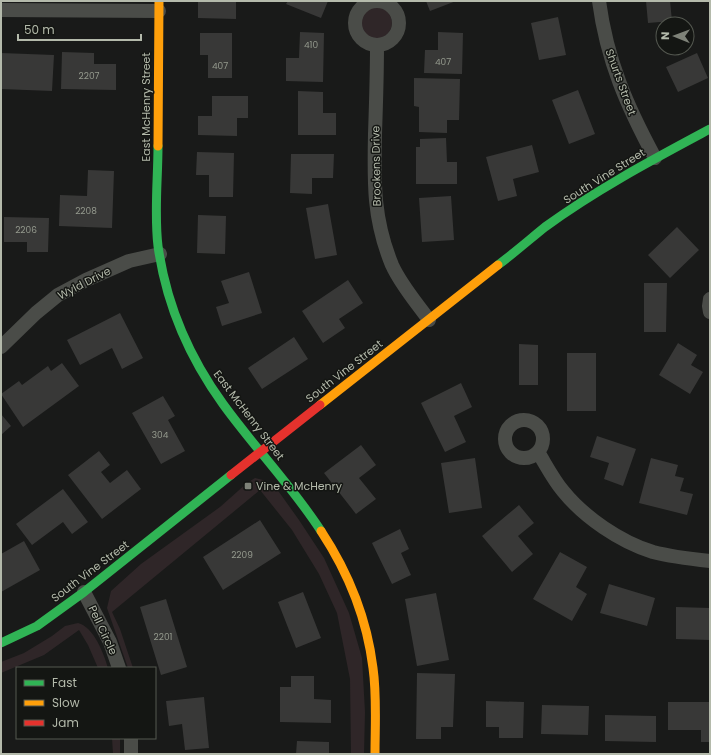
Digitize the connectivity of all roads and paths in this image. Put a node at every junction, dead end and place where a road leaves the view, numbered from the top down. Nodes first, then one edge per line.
1 (599, 1) edge
2 (159, 6) edge
3 (1, 10) edge
4 (377, 46) dead end
5 (710, 129) edge
6 (655, 158) junction
7 (160, 254) junction
8 (710, 299) edge
9 (710, 312) edge
10 (429, 320) junction
11 (1, 347) edge
12 (261, 452) junction
13 (538, 452) dead end
14 (710, 561) edge
15 (84, 592) junction
16 (1, 643) edge
17 (119, 667) edge
18 (131, 739) edge
19 (131, 754) edge
20 (375, 754) edge

1 - 6 street, Shurts Street
2 - 3 street
2 - 7 street, East McHenry Street
4 - 10 street, Brookens Drive
5 - 6 street, South Vine Street
6 - 10 street, South Vine Street
7 - 11 street, Wyld Drive
7 - 12 street, East McHenry Street
8 - 9 street
10 - 12 street, South Vine Street
12 - 15 street, South Vine Street
12 - 20 street, East McHenry Street
13 - 14 street
15 - 16 street, South Vine Street
15 - 17 street, Pell Circle
18 - 19 street

